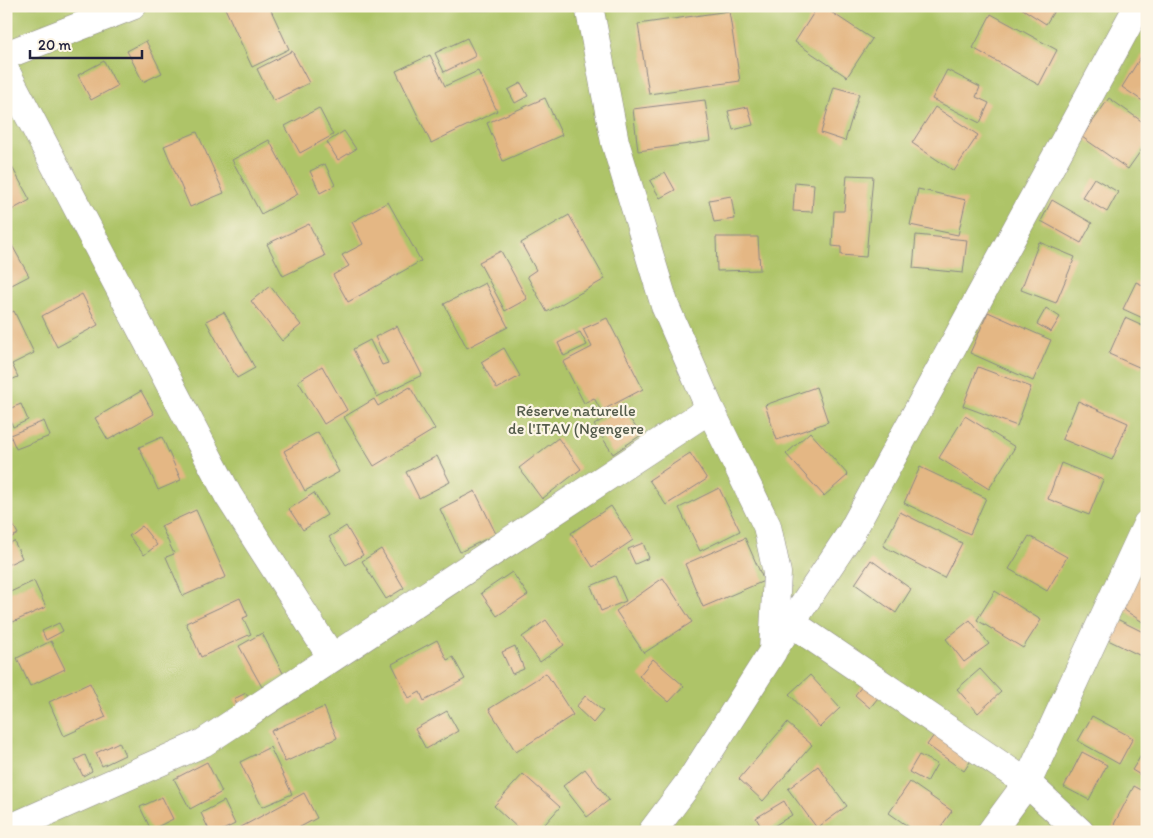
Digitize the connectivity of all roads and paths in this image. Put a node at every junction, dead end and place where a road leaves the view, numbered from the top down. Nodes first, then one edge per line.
1 (132, 6) edge
2 (589, 6) edge
3 (1138, 6) edge
4 (6, 55) edge
5 (6, 72) edge
6 (710, 409) junction
7 (1147, 524) edge
8 (790, 622) junction
9 (773, 650) junction
10 (332, 658) junction
11 (1027, 783) junction
12 (6, 830) edge
13 (652, 832) edge
14 (991, 832) edge
15 (1080, 832) edge

1 - 4 street
2 - 6 street
3 - 8 street
5 - 10 street
6 - 9 street
6 - 10 street
7 - 11 street
8 - 9 street
8 - 11 street
9 - 13 street
10 - 12 street
11 - 14 street
11 - 15 street

